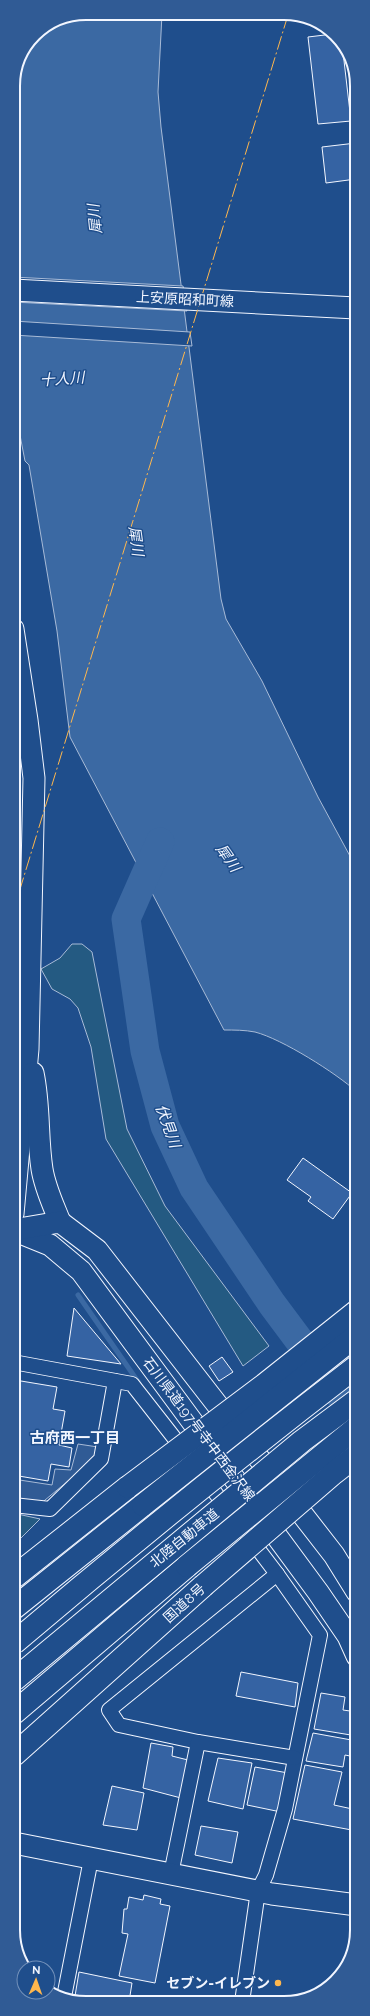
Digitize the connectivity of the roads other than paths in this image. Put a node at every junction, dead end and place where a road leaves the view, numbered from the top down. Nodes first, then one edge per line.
1 (20, 290) edge
2 (350, 308) edge
3 (20, 674) edge
4 (21, 1044) edge
5 (20, 1065) edge
6 (60, 1222) junction
7 (20, 1229) edge
8 (20, 1233) edge
9 (350, 1317) edge
10 (350, 1341) edge
11 (20, 1363) edge
12 (350, 1372) edge
13 (115, 1381) junction
14 (350, 1405) edge
15 (350, 1433) edge
16 (350, 1460) edge
17 (20, 1506) edge
18 (20, 1573) edge
19 (277, 1574) junction
20 (350, 1581) edge
21 (20, 1603) edge
22 (20, 1638) edge
23 (350, 1640) edge
24 (20, 1675) edge
25 (20, 1708) edge
26 (198, 1742) junction
27 (20, 1750) edge
28 (295, 1758) junction
29 (20, 1844) edge
30 (91, 1859) junction
31 (171, 1874) junction
32 (258, 1891) junction
33 (350, 1906) edge
34 (65, 1992) edge
35 (243, 1996) edge

1 - 2 main road, 上安原昭和町線
3 - 4 main road
4 - 5 main road
4 - 6 main road
6 - 7 main road, 石川県道197号寺中西金沢線
6 - 20 main road, 石川県道197号寺中西金沢線
8 - 23 main road, 石川県道197号寺中西金沢線
9 - 18 highway, bridge
10 - 21 highway, bridge
11 - 13 street
12 - 22 highway, 北陸自動車道, bridge
13 - 17 street
13 - 19 street
14 - 24 highway, 北陸自動車道, bridge
15 - 25 highway, bridge
16 - 27 highway, 国道8号, bridge
19 - 26 street
19 - 28 street
26 - 28 street
26 - 31 street
28 - 32 street
29 - 30 main road
30 - 31 main road
30 - 34 street
31 - 32 main road
32 - 33 main road
32 - 35 street

